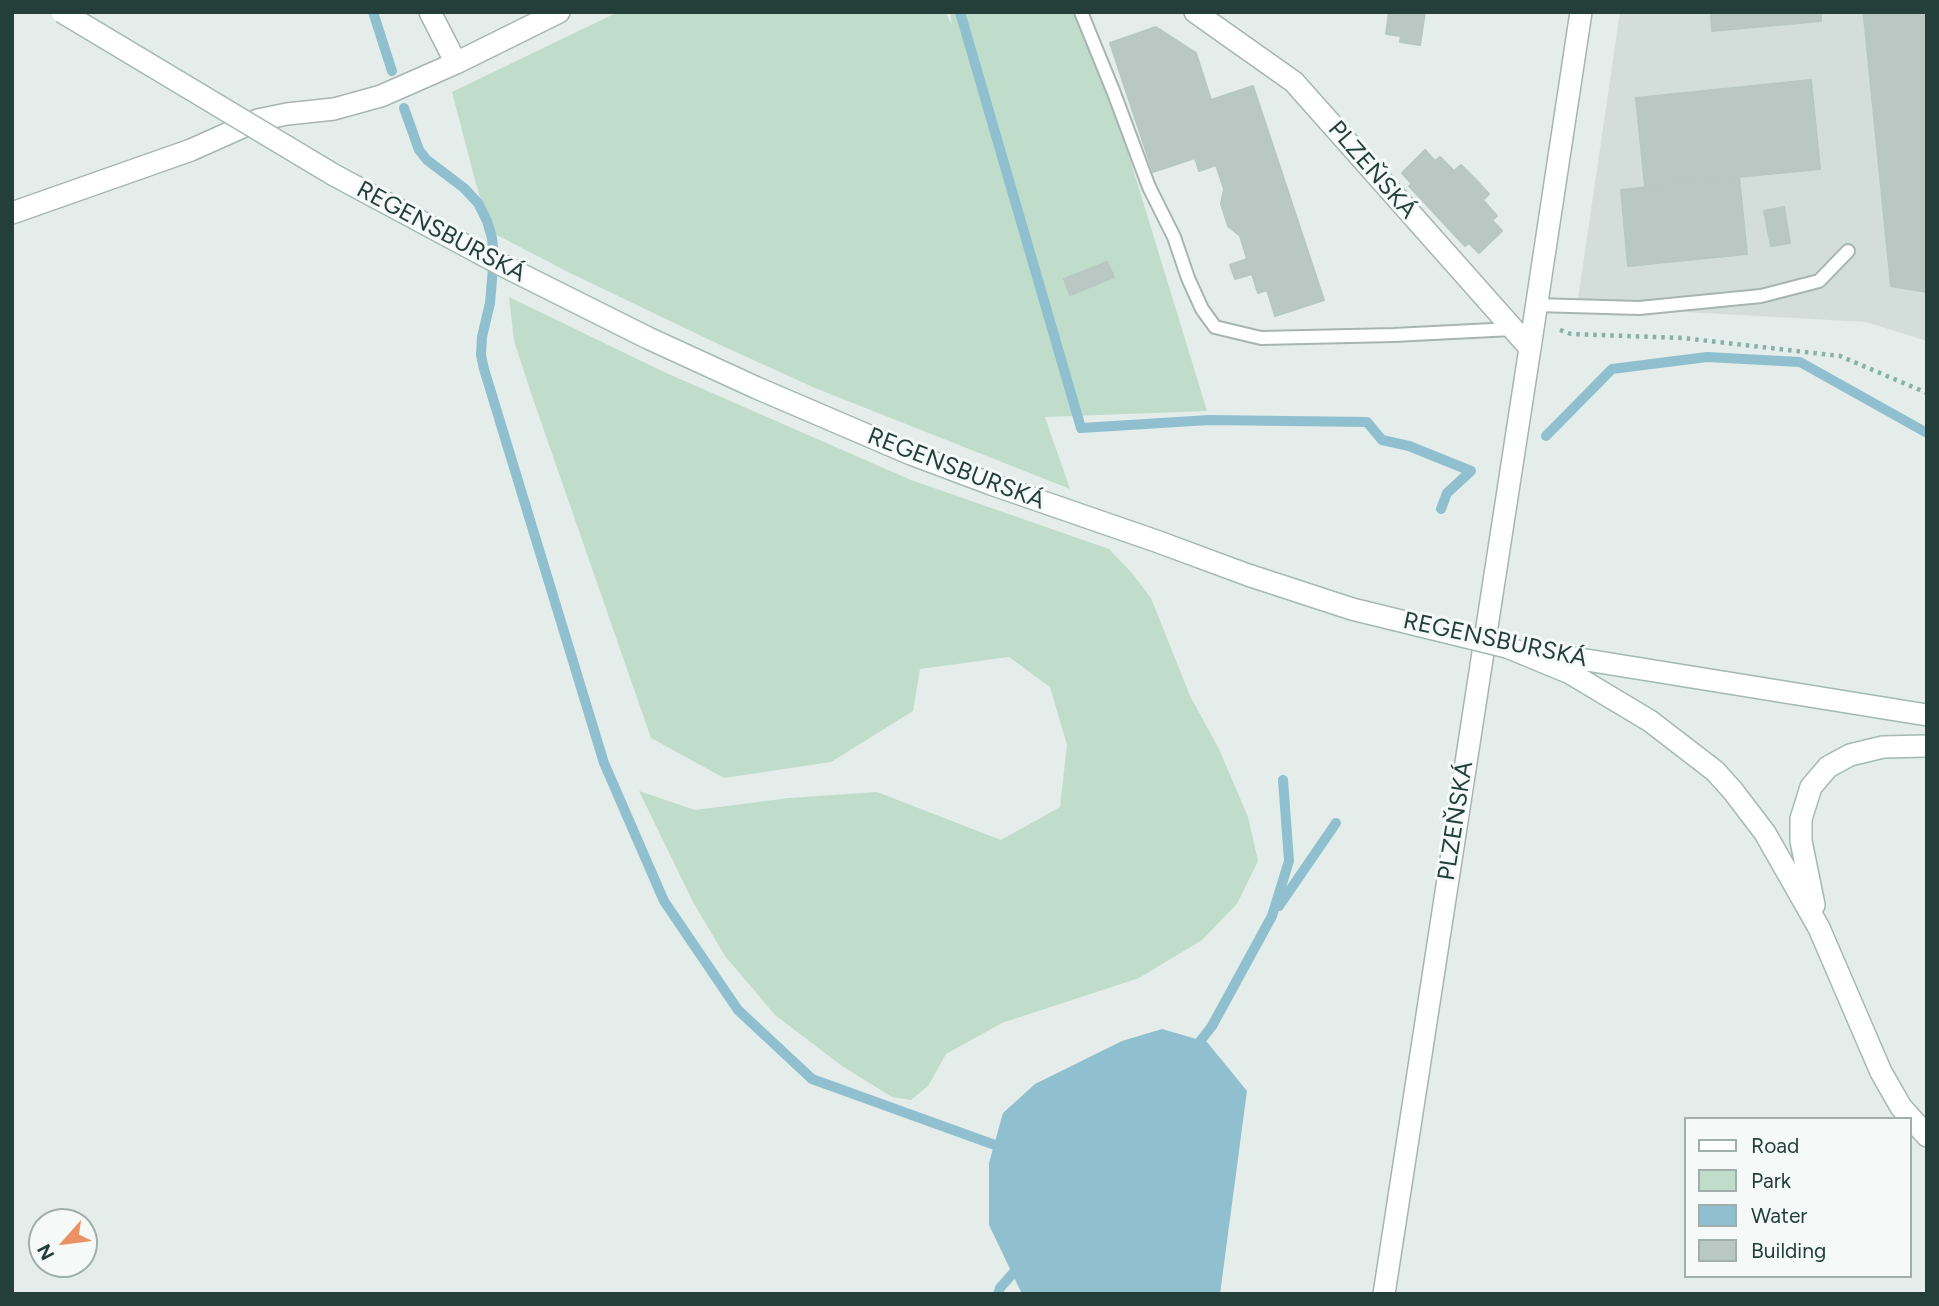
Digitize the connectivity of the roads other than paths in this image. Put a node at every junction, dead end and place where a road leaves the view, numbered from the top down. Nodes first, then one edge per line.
1 (62, 12) edge
2 (430, 12) edge
3 (559, 12) edge
4 (1081, 12) edge
5 (1195, 12) edge
6 (1581, 12) edge
7 (456, 64) junction
8 (12, 213) edge
9 (1848, 251) dead end
10 (1535, 312) junction
11 (1512, 329) junction
12 (1530, 348) junction
13 (1572, 665) junction
14 (1927, 715) edge
15 (1927, 746) edge
16 (1819, 928) junction
17 (1910, 1117) edge
18 (1911, 1118) edge
19 (1927, 1136) edge
20 (1384, 1294) edge

1 - 13 main road, REGENSBURSKÁ, bridge
2 - 7 main road
3 - 7 main road
4 - 11 lane
5 - 11 main road, PLZEŇSKÁ
6 - 10 main road, PLZEŇSKÁ
7 - 8 main road
9 - 10 lane
10 - 12 main road, PLZEŇSKÁ
11 - 12 main road, PLZEŇSKÁ
12 - 20 main road, PLZEŇSKÁ
13 - 14 main road, REGENSBURSKÁ
13 - 16 main road
15 - 16 main road
16 - 17 main road
18 - 19 main road

